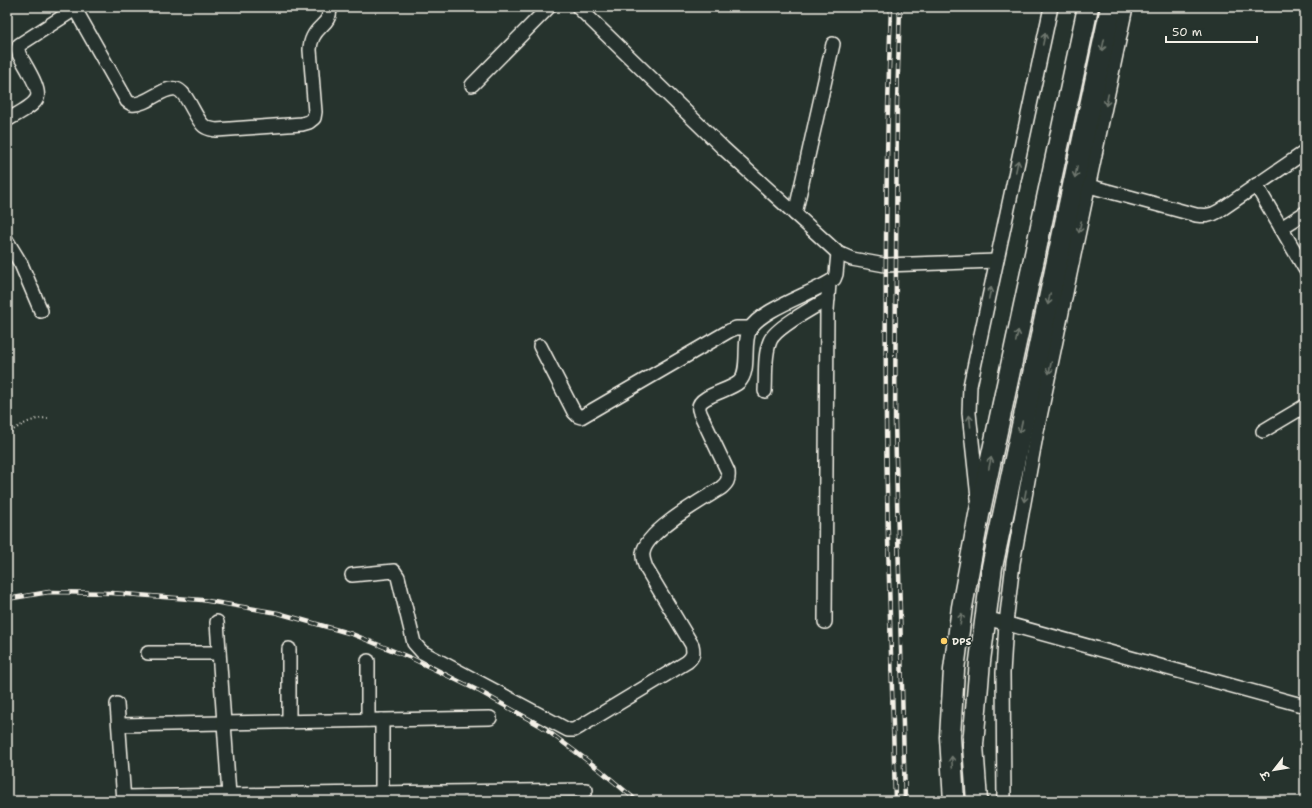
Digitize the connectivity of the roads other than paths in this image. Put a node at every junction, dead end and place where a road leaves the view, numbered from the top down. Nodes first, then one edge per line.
1 (330, 7) edge
2 (549, 7) edge
3 (578, 7) edge
4 (1050, 7) edge
5 (1088, 7) edge
6 (1111, 7) edge
7 (1126, 7) edge
8 (76, 8) edge
9 (833, 44) dead end
10 (472, 85) dead end
11 (7, 120) edge
12 (1305, 152) edge
13 (1256, 185) junction
14 (1089, 186) junction
15 (1305, 212) edge
16 (794, 214) junction
17 (1281, 228) junction
18 (7, 241) edge
19 (838, 253) junction
20 (996, 261) junction
21 (1305, 269) edge
22 (829, 283) junction
23 (828, 299) junction
24 (41, 311) dead end
25 (750, 328) junction
26 (540, 346) dead end
27 (765, 391) dead end
28 (1305, 406) edge
29 (1263, 431) dead end
30 (980, 515) junction
31 (352, 575) dead end
32 (986, 618) junction
33 (217, 622) dead end
34 (826, 622) dead end
35 (1006, 623) junction
36 (289, 649) dead end
37 (148, 653) dead end
38 (219, 653) junction
39 (368, 661) dead end
40 (117, 704) dead end
41 (1305, 706) edge
42 (490, 718) dead end
43 (368, 720) junction
44 (382, 720) junction
45 (290, 722) junction
46 (224, 723) junction
47 (119, 725) junction
48 (586, 790) dead end
49 (382, 792) junction
50 (455, 796) edge
51 (520, 796) edge
52 (229, 798) edge
53 (124, 799) edge
54 (954, 801) edge
55 (977, 801) edge
56 (1004, 801) edge

1 - 8 street
2 - 10 street
3 - 16 street
20 -> 4 street
30 -> 5 highway
6 -> 32 highway
7 -> 14 street
8 - 11 street
9 - 16 street
12 - 13 street
13 - 14 street
13 - 17 street
14 -> 35 street
15 - 17 street
16 - 19 street
17 - 21 street
18 - 24 street
19 - 20 street
19 - 22 street
30 -> 20 street
22 - 23 street
22 - 25 street
23 - 27 street
23 - 34 street
25 - 26 street
25 - 31 street
28 - 29 street
54 -> 30 highway
32 - 35 street
32 - 55 highway
33 - 38 street
35 - 41 street
35 - 56 street
36 - 45 street
37 - 38 street
38 - 46 street
39 - 43 street
40 - 47 street
42 - 44 street
43 - 44 street
43 - 45 street
44 - 49 street
45 - 46 street
46 - 47 street
46 - 52 street
47 - 53 street
48 - 51 street
49 - 50 street
49 - 52 street
50 - 51 street
52 - 53 street

